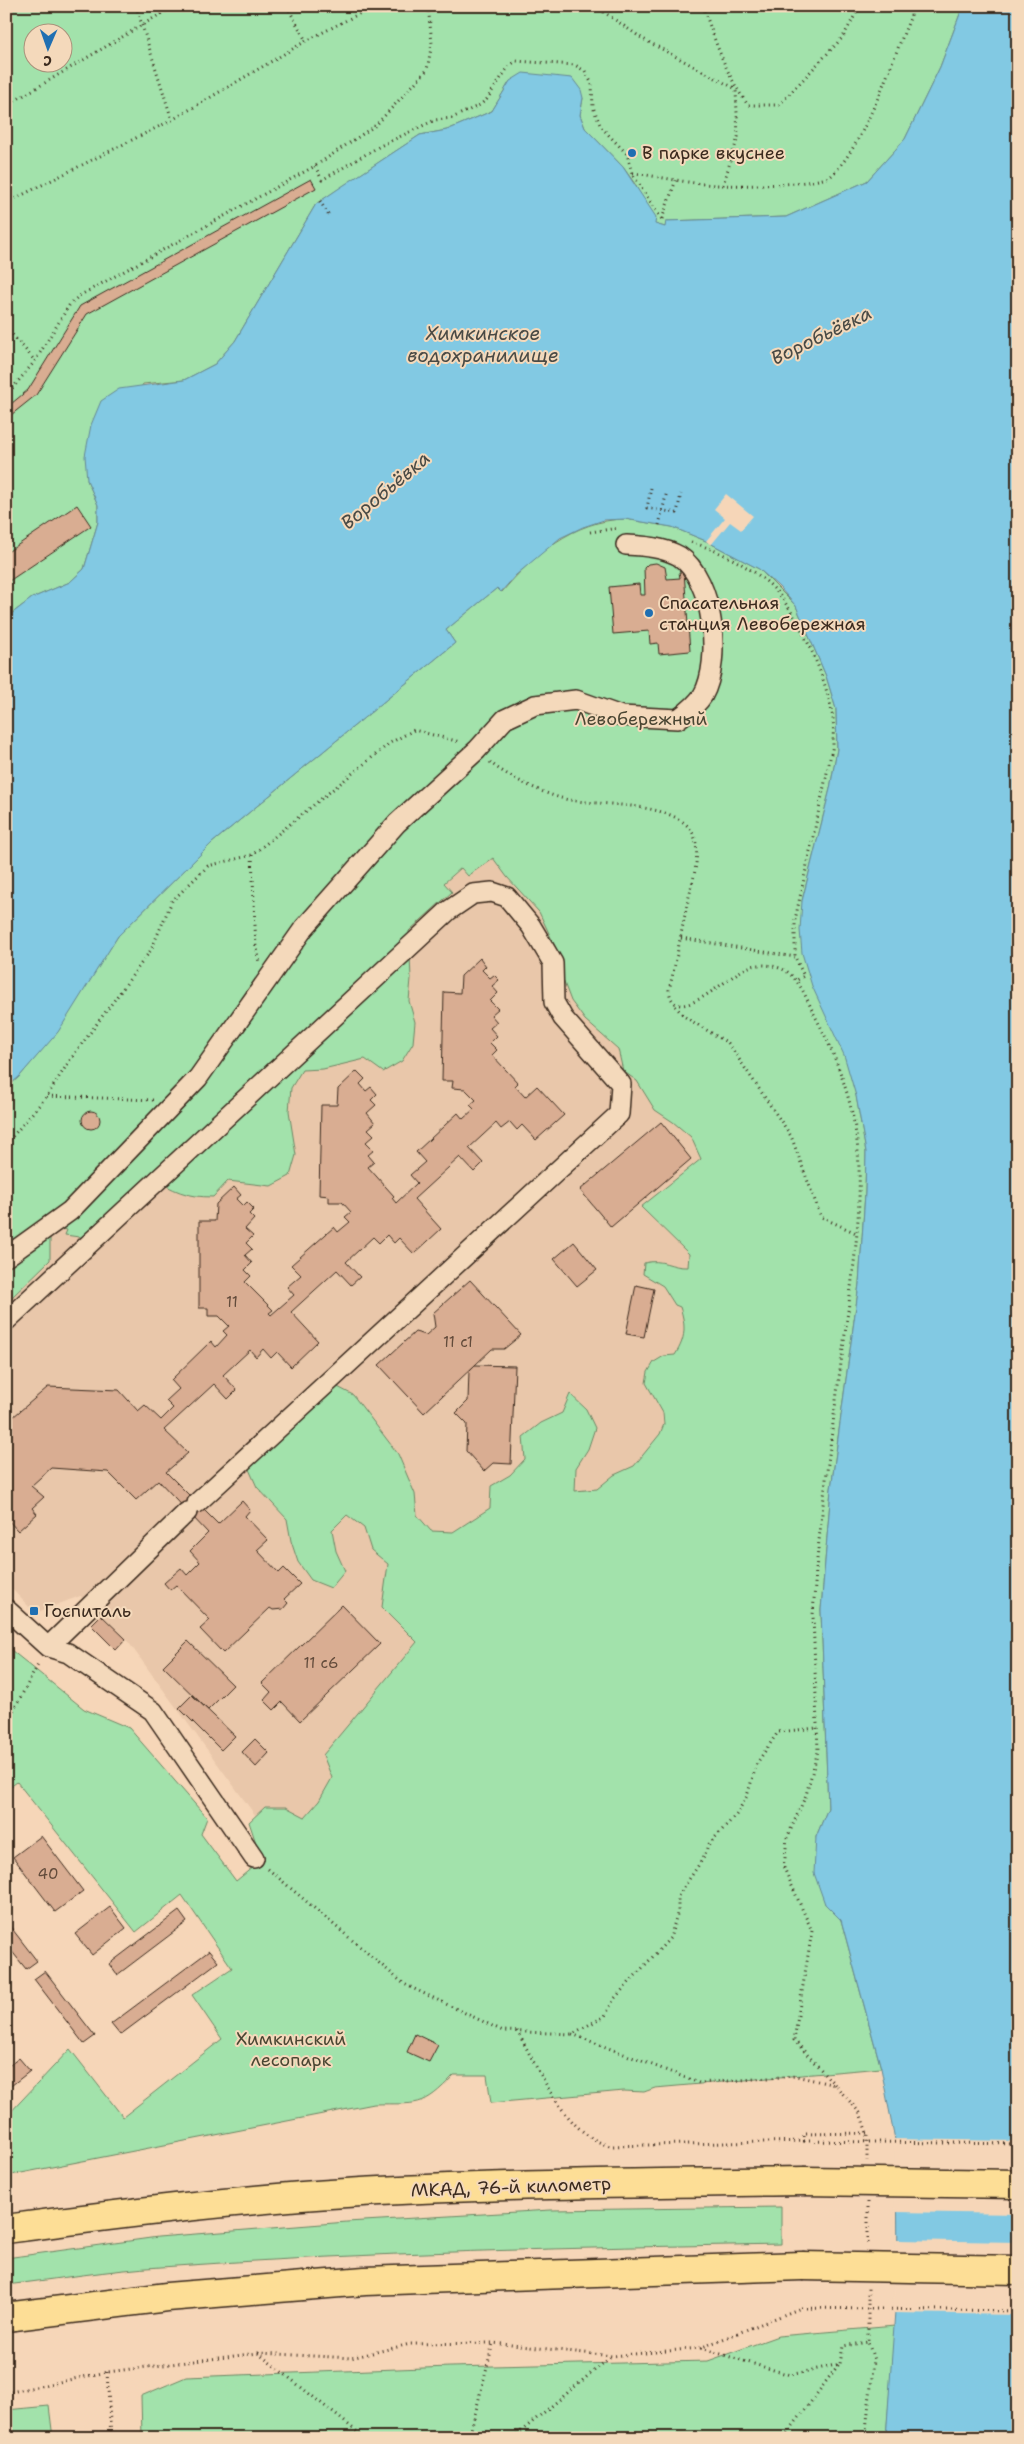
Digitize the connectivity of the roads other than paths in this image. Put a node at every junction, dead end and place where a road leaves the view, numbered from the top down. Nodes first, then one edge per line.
1 (626, 545) dead end
2 (6, 1257) edge
3 (6, 1321) edge
4 (6, 1610) edge
5 (48, 1647) junction
6 (254, 1858) road end
7 (1018, 2184) edge
8 (6, 2230) edge
9 (1018, 2270) edge
10 (6, 2317) edge

1 - 2 street
3 - 5 street
4 - 5 street
5 - 6 street
7 - 8 highway, МКАД, 76-й километр, bridge
9 - 10 highway, bridge

